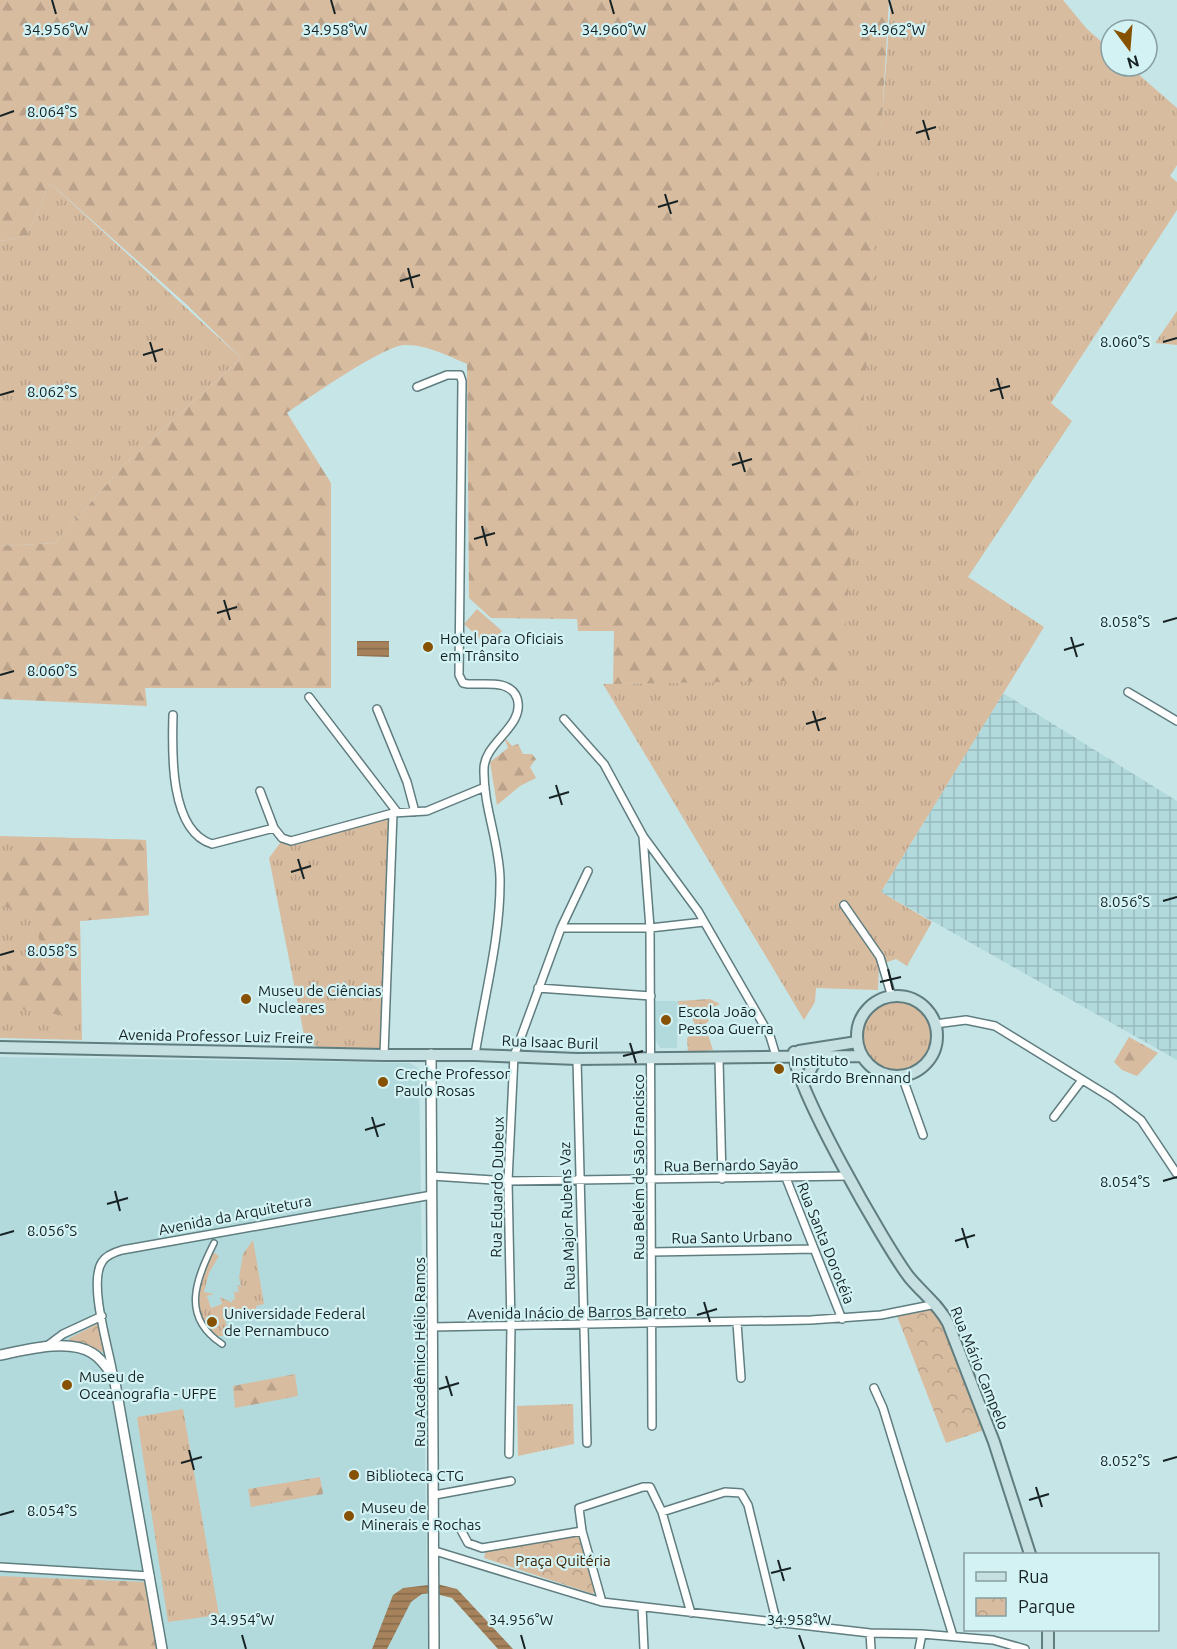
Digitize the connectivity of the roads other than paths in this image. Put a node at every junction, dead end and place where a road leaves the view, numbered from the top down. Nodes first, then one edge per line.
1 (417, 387) dead end
2 (1128, 692) dead end
3 (309, 697) dead end
4 (377, 709) dead end
5 (173, 715) dead end
6 (564, 719) dead end
7 (1177, 720) edge
8 (485, 787) junction
9 (260, 791) dead end
10 (415, 812) junction
11 (395, 813) junction
12 (274, 828) junction
13 (643, 836) junction
14 (588, 871) dead end
15 (844, 904) dead end
16 (704, 922) junction
17 (561, 928) junction
18 (650, 928) junction
19 (538, 988) junction
20 (651, 996) junction
21 (892, 997) junction
22 (934, 1024) junction
23 (857, 1042) junction
24 (0, 1047) edge
25 (431, 1054) junction
26 (475, 1054) junction
27 (794, 1054) junction
28 (384, 1055) junction
29 (514, 1056) junction
30 (776, 1056) junction
31 (862, 1056) junction
32 (817, 1057) junction
33 (577, 1059) junction
34 (652, 1060) junction
35 (719, 1060) junction
36 (902, 1076) junction
37 (1082, 1080) junction
38 (804, 1083) junction
39 (1054, 1117) dead end
40 (923, 1135) dead end
41 (1177, 1173) edge
42 (432, 1176) junction
43 (850, 1176) junction
44 (786, 1178) junction
45 (722, 1179) junction
46 (578, 1180) junction
47 (651, 1180) junction
48 (508, 1181) junction
49 (432, 1195) junction
50 (214, 1243) dead end
51 (813, 1249) junction
52 (651, 1252) junction
53 (936, 1304) junction
54 (102, 1316) junction
55 (842, 1319) junction
56 (737, 1323) junction
57 (584, 1325) junction
58 (652, 1325) junction
59 (511, 1326) junction
60 (432, 1327) junction
61 (222, 1344) dead end
62 (46, 1347) junction
63 (0, 1355) edge
64 (114, 1377) junction
65 (741, 1378) dead end
66 (874, 1388) dead end
67 (652, 1426) dead end
68 (587, 1443) dead end
69 (509, 1454) dead end
70 (511, 1481) dead end
71 (435, 1495) junction
72 (662, 1512) junction
73 (461, 1530) dead end
74 (582, 1531) junction
75 (435, 1551) junction
76 (1030, 1553) edge
77 (0, 1567) edge
78 (150, 1576) junction
79 (602, 1602) junction
80 (642, 1607) junction
81 (691, 1613) junction
82 (777, 1624) junction
83 (1048, 1631) edge
84 (870, 1633) junction
85 (922, 1634) junction
86 (953, 1636) junction
87 (162, 1649) edge
88 (434, 1649) edge
89 (644, 1649) edge
90 (871, 1649) edge
91 (919, 1649) edge
92 (1026, 1649) edge
93 (1048, 1649) edge

1 - 8 street
2 - 7 street
3 - 11 street
4 - 10 street
5 - 12 street
6 - 13 street, Rua Belém de São Francisco
8 - 10 street
8 - 26 street
9 - 12 street
10 - 11 street
11 - 12 street
11 - 28 street
13 - 16 street, Rua Belém de São Francisco
13 - 18 street, Rua Belém de São Francisco
14 - 17 street, Rua Eduardo Dubeux
15 - 21 street
16 - 18 street
16 - 30 street
17 - 18 street
17 - 19 street, Rua Eduardo Dubeux
18 - 20 street, Rua Belém de São Francisco
19 - 20 street
19 - 29 street, Rua Eduardo Dubeux
20 - 34 street, Rua Belém de São Francisco
21 - 22 main road
21 - 23 main road
22 - 36 main road
22 - 37 street
23 - 27 main road, Rua Isaac Buril
23 - 31 main road
24 - 28 main road, Avenida Professor Luiz Freire
25 - 26 main road, Rua Isaac Buril
25 - 28 main road, Avenida Professor Luiz Freire
25 - 42 street, Rua Acadêmico Hélio Ramos
26 - 29 main road, Rua Isaac Buril
27 - 30 main road, Rua Isaac Buril
27 - 32 main road, Rua Isaac Buril
27 - 38 main road, Rua Mário Campelo
29 - 33 main road, Rua Isaac Buril
29 - 48 street, Rua Eduardo Dubeux
30 - 35 main road, Rua Isaac Buril
31 - 32 main road, Rua Isaac Buril
31 - 36 main road
32 - 38 main road
33 - 34 main road, Rua Isaac Buril
33 - 46 street, Rua Major Rubens Vaz
34 - 35 main road, Rua Isaac Buril
34 - 47 street, Rua Belém de São Francisco
35 - 45 street
36 - 40 street
37 - 39 street
37 - 41 street
38 - 43 main road, Rua Mário Campelo
42 - 48 street, Rua Bernardo Sayão
42 - 49 street, Rua Acadêmico Hélio Ramos
43 - 44 street, Rua Bernardo Sayão
43 - 53 main road, Rua Mário Campelo
44 - 45 street, Rua Bernardo Sayão
44 - 51 street, Rua Santa Dorotéia
45 - 47 street, Rua Bernardo Sayão
46 - 47 street, Rua Bernardo Sayão
46 - 48 street, Rua Bernardo Sayão
46 - 57 street, Rua Major Rubens Vaz
47 - 52 street, Rua Belém de São Francisco
48 - 59 street, Rua Eduardo Dubeux
49 - 54 street, Avenida da Arquitetura
49 - 60 street, Rua Acadêmico Hélio Ramos
50 - 61 street
51 - 52 street, Rua Santo Urbano
51 - 55 street, Rua Santa Dorotéia
52 - 58 street, Rua Belém de São Francisco
53 - 55 street, Avenida Inácio de Barros Barreto
53 - 76 main road, Rua Mário Campelo
54 - 62 street
54 - 64 street, Avenida da Arquitetura
55 - 56 street, Avenida Inácio de Barros Barreto
56 - 58 street, Avenida Inácio de Barros Barreto
56 - 65 street
57 - 58 street, Avenida Inácio de Barros Barreto
57 - 59 street, Avenida Inácio de Barros Barreto
57 - 68 street, Rua Major Rubens Vaz
58 - 67 street, Rua Belém de São Francisco
59 - 60 street, Avenida Inácio de Barros Barreto
59 - 69 street, Rua Eduardo Dubeux
60 - 71 street, Rua Acadêmico Hélio Ramos
62 - 63 street
62 - 64 street
64 - 78 street, Avenida da Arquitetura
66 - 86 street
70 - 71 street
71 - 75 street, Rua Acadêmico Hélio Ramos
72 - 74 street
72 - 81 street
72 - 82 street
73 - 74 street
74 - 79 street
75 - 79 street
75 - 88 street, Rua Acadêmico Hélio Ramos
77 - 78 street
78 - 87 street, Avenida da Arquitetura
79 - 80 street
80 - 81 street
80 - 89 street
81 - 82 street
82 - 84 street
83 - 93 main road
84 - 85 street
84 - 90 street
85 - 86 street
85 - 91 street
86 - 92 street

